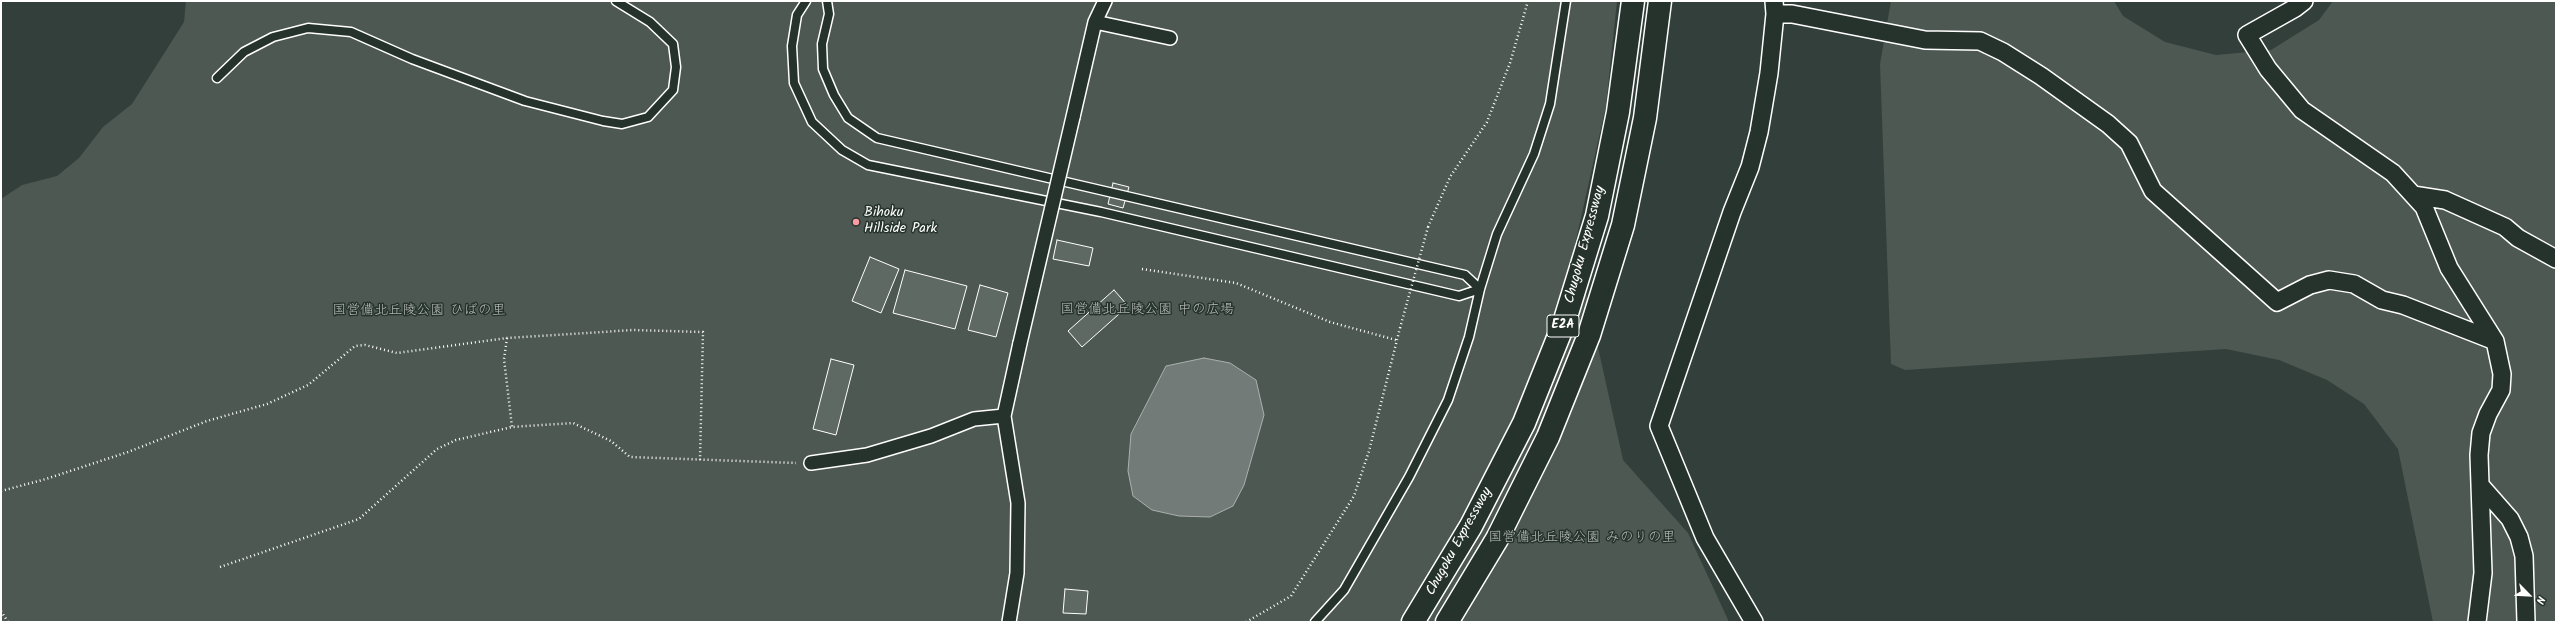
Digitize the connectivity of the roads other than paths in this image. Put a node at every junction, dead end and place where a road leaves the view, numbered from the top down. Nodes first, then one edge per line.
1 (616, 1) edge
2 (806, 1) edge
3 (827, 1) edge
4 (1105, 1) edge
5 (1566, 1) edge
6 (1633, 1) edge
7 (1660, 1) edge
8 (2304, 1) edge
9 (1775, 7) edge
10 (1095, 22) junction
11 (1170, 38) dead end
12 (217, 78) dead end
13 (2413, 195) junction
14 (2556, 259) edge
15 (1480, 289) junction
16 (2495, 340) junction
17 (1004, 416) junction
18 (810, 463) road end
19 (2481, 486) junction
20 (1009, 622) edge
21 (1315, 622) edge
22 (1413, 622) edge
23 (1447, 622) edge
24 (1754, 622) edge
25 (2477, 622) edge
26 (2526, 622) edge

1 - 12 lane
2 - 15 lane
3 - 15 lane
4 - 10 street
5 - 15 lane
6 - 22 highway, Chugoku Expressway / E2A
7 - 23 highway, Chugoku Expressway / E2A
8 - 13 street
9 - 16 street
9 - 24 street
10 - 11 street
10 - 17 street, bridge
13 - 14 street
13 - 16 street
15 - 21 lane
16 - 19 street
17 - 18 street
17 - 20 street
19 - 25 street
19 - 26 street

